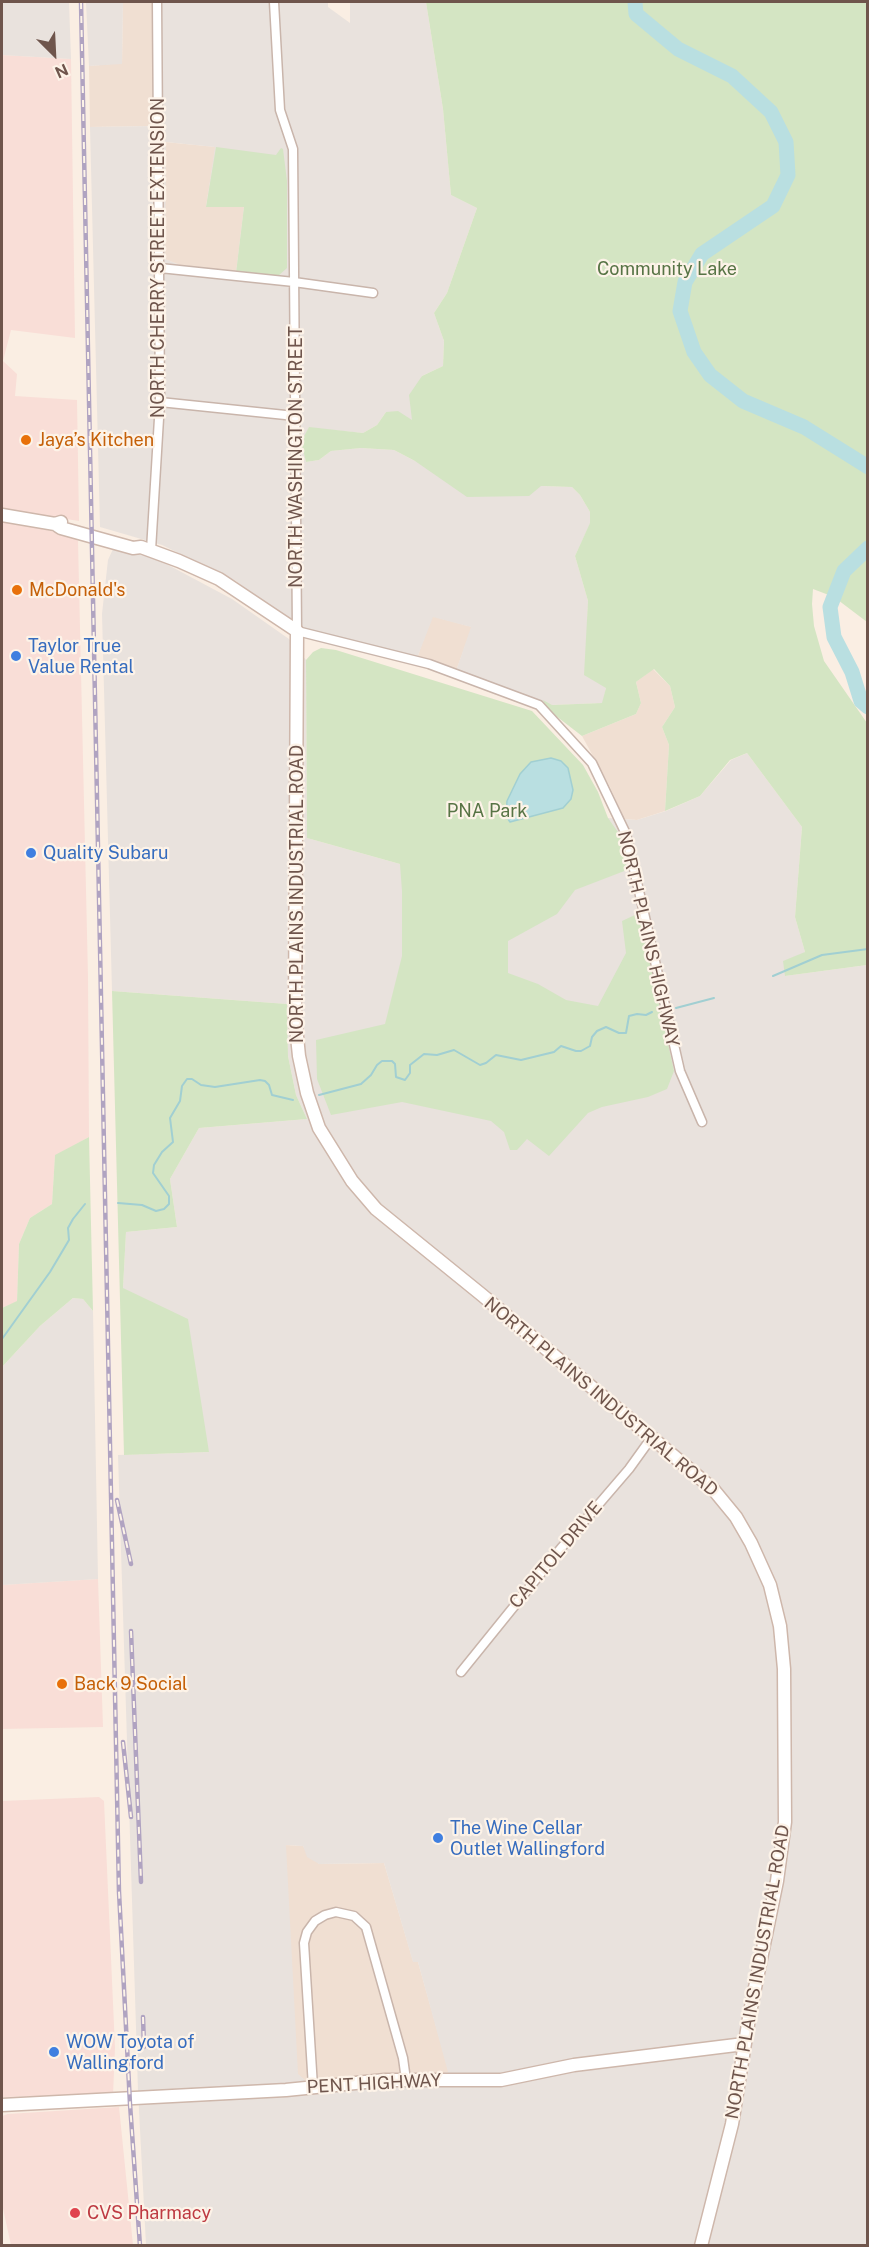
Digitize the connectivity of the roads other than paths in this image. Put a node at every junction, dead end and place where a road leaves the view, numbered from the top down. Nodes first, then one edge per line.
1 (157, 2) edge
2 (274, 2) edge
3 (160, 268) junction
4 (294, 282) junction
5 (373, 293) dead end
6 (160, 402) junction
7 (295, 416) junction
8 (2, 516) edge
9 (146, 549) junction
10 (297, 631) junction
11 (702, 1122) dead end
12 (652, 1437) junction
13 (461, 1672) dead end
14 (744, 2044) junction
15 (406, 2080) junction
16 (313, 2087) junction
17 (2, 2105) edge
18 (701, 2246) edge

1 - 3 street, NORTH CHERRY STREET EXTENSION
2 - 4 street, NORTH WASHINGTON STREET
3 - 4 street
3 - 6 street, NORTH CHERRY STREET EXTENSION
4 - 5 street
4 - 7 street, NORTH WASHINGTON STREET
6 - 7 street
6 - 9 street, NORTH CHERRY STREET EXTENSION
7 - 10 street, NORTH WASHINGTON STREET
8 - 9 street, NORTH PLAINS HIGHWAY
9 - 10 street, NORTH PLAINS HIGHWAY
10 - 11 street, NORTH PLAINS HIGHWAY
10 - 12 street, NORTH PLAINS INDUSTRIAL ROAD
12 - 13 street, CAPITOL DRIVE
12 - 14 street, NORTH PLAINS INDUSTRIAL ROAD
14 - 15 street, PENT HIGHWAY
14 - 18 street, NORTH PLAINS INDUSTRIAL ROAD
15 - 16 street, PENT HIGHWAY
15 - 16 street
16 - 17 street, PENT HIGHWAY

